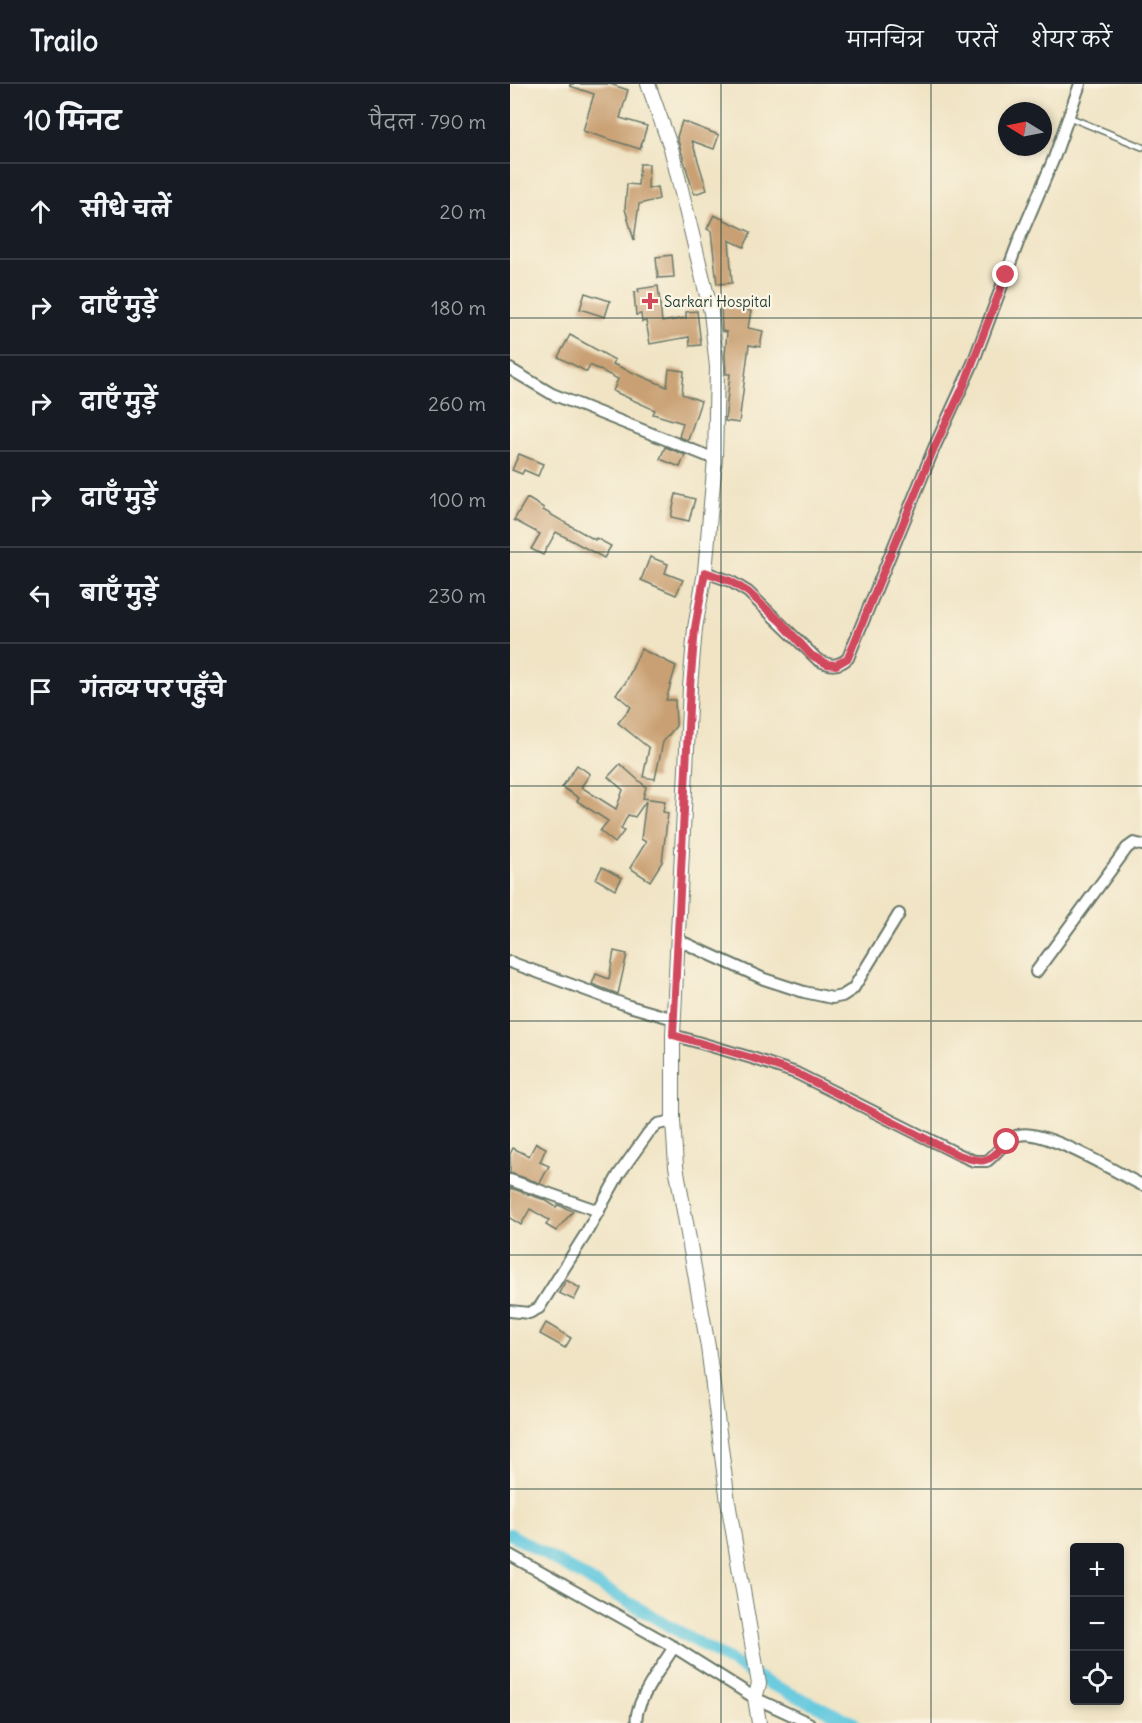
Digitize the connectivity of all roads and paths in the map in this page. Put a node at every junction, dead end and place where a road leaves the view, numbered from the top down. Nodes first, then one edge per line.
1 (648, 84) edge
2 (1080, 84) edge
3 (1068, 117) junction
4 (1142, 147) edge
5 (510, 369) edge
6 (715, 459) junction
7 (705, 572) junction
8 (1142, 845) edge
9 (899, 914) dead end
10 (678, 940) junction
11 (510, 962) edge
12 (1036, 972) dead end
13 (674, 1019) junction
14 (673, 1035) junction
15 (673, 1121) junction
16 (510, 1180) edge
17 (1142, 1185) edge
18 (598, 1211) junction
19 (510, 1311) edge
20 (510, 1555) edge
21 (674, 1647) junction
22 (755, 1698) junction
23 (637, 1723) edge
24 (759, 1723) edge
25 (809, 1723) edge

1 - 6 main road
2 - 3 street
3 - 4 lane
3 - 7 street
5 - 6 street
6 - 7 main road
7 - 10 main road
8 - 12 street
9 - 10 street
10 - 13 main road
11 - 13 street
13 - 14 main road
14 - 15 main road
14 - 17 street
15 - 18 street
15 - 22 main road
16 - 18 street
18 - 19 street
20 - 21 street
21 - 22 street
21 - 23 street
22 - 24 main road
22 - 25 street

